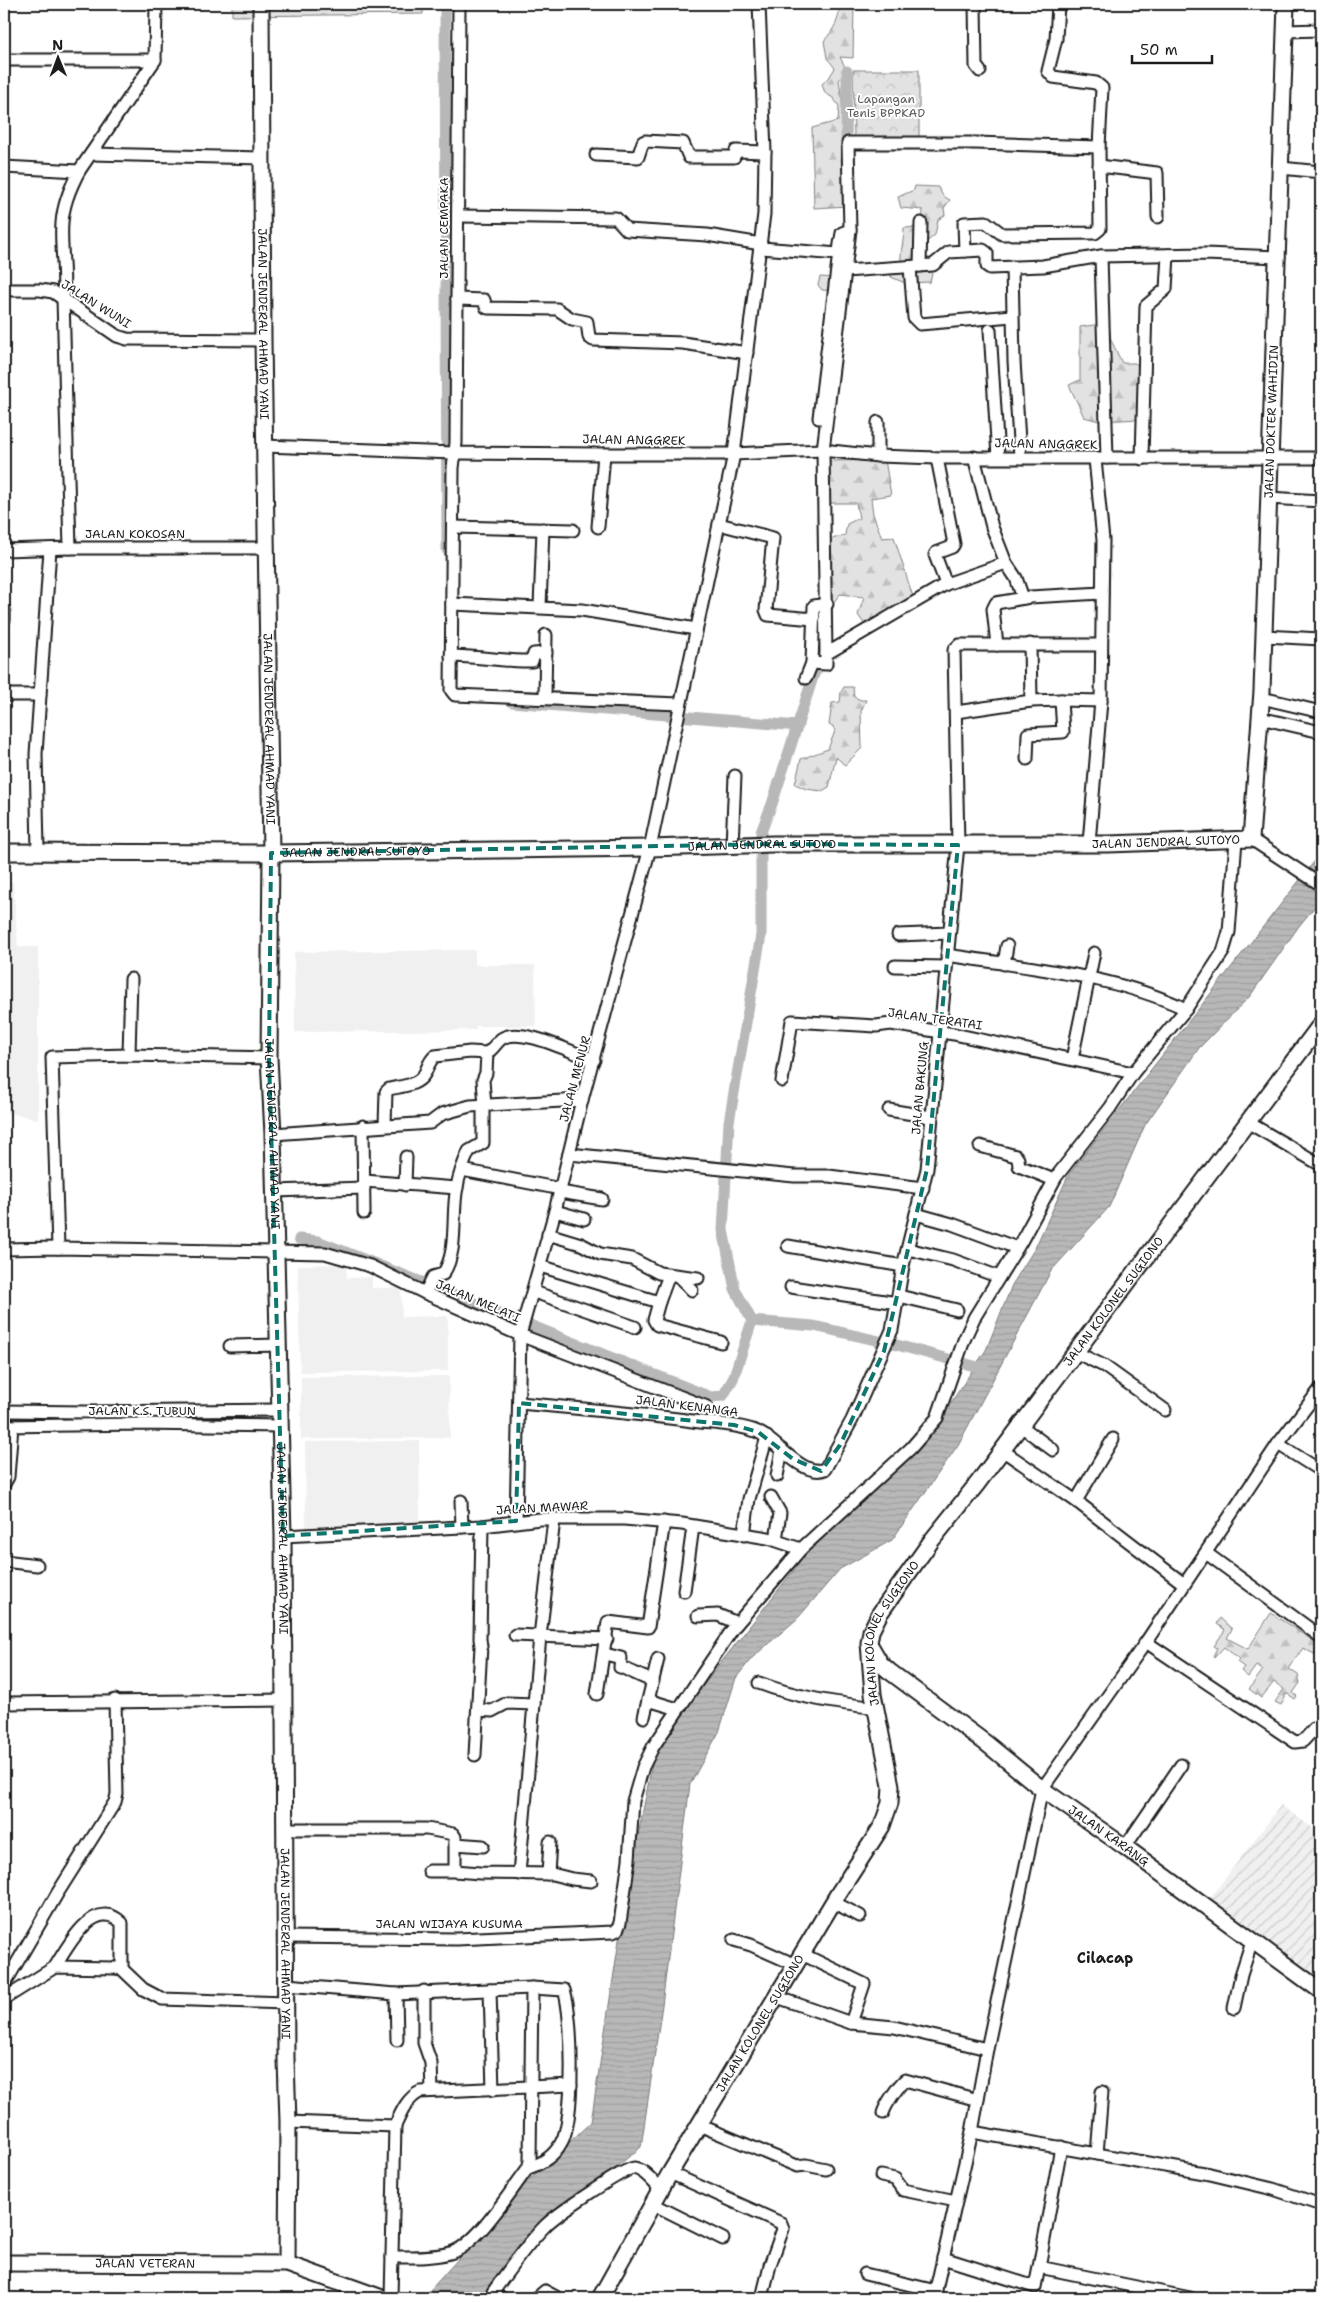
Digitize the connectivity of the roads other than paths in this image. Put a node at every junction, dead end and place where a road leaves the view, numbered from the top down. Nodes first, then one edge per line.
1 (156, 4) edge
2 (261, 4) edge
3 (459, 4) edge
4 (759, 4) edge
5 (974, 4) edge
6 (1058, 4) edge
7 (1286, 4) edge
8 (1285, 30) junction
9 (1321, 30) edge
10 (4, 60) edge
11 (155, 60) junction
12 (980, 71) dead end
13 (1099, 147) junction
14 (765, 152) junction
15 (90, 154) junction
16 (596, 155) dead end
17 (262, 158) junction
18 (1099, 166) junction
19 (4, 167) edge
20 (1281, 168) junction
21 (79, 171) junction
22 (1321, 172) edge
23 (458, 216) junction
24 (1158, 217) dead end
25 (921, 224) dead end
26 (847, 231) junction
27 (761, 246) junction
28 (965, 251) junction
29 (839, 254) junction
30 (1168, 255) junction
31 (1101, 256) junction
32 (1278, 257) junction
33 (915, 266) junction
34 (1012, 267) junction
35 (845, 271) junction
36 (4, 290) edge
37 (63, 299) junction
38 (457, 299) junction
39 (1012, 316) junction
40 (990, 330) dead end
41 (263, 340) junction
42 (747, 353) junction
43 (878, 422) dead end
44 (264, 446) junction
45 (819, 450) junction
46 (449, 452) junction
47 (604, 454) junction
48 (734, 454) junction
49 (878, 456) junction
50 (974, 457) junction
51 (998, 457) junction
52 (1020, 457) junction
53 (937, 458) junction
54 (1107, 458) junction
55 (1321, 458) edge
56 (1095, 459) junction
57 (1142, 459) junction
58 (1269, 459) junction
59 (1268, 498) junction
60 (1321, 501) edge
61 (719, 524) junction
62 (452, 527) junction
63 (598, 528) dead end
64 (543, 529) junction
65 (573, 530) dead end
66 (70, 548) junction
67 (266, 548) junction
68 (50, 549) junction
69 (4, 550) edge
70 (1006, 563) junction
71 (946, 584) junction
72 (1102, 593) junction
73 (1022, 598) junction
74 (452, 604) junction
75 (822, 604) junction
76 (540, 607) junction
77 (4, 610) edge
78 (814, 619) junction
79 (4, 620) edge
80 (696, 628) junction
81 (546, 635) dead end
82 (1264, 636) junction
83 (1321, 640) edge
84 (1030, 644) junction
85 (997, 645) junction
86 (1101, 645) junction
87 (546, 653) junction
88 (451, 656) junction
89 (819, 661) junction
90 (806, 678) dead end
91 (4, 695) edge
92 (40, 695) junction
93 (545, 697) junction
94 (1262, 698) junction
95 (1030, 700) junction
96 (1061, 700) junction
97 (1101, 700) junction
98 (679, 709) junction
99 (956, 712) junction
100 (1321, 712) edge
101 (1260, 718) junction
102 (1321, 732) edge
103 (1028, 759) dead end
104 (735, 776) dead end
105 (1244, 840) junction
106 (1089, 843) junction
107 (958, 845) junction
108 (732, 846) junction
109 (650, 848) junction
110 (38, 851) junction
111 (4, 852) edge
112 (271, 853) junction
113 (1321, 885) edge
114 (898, 934) dead end
115 (949, 934) junction
116 (1007, 946) dead end
117 (1094, 953) dead end
118 (946, 961) junction
119 (1004, 964) junction
120 (895, 966) dead end
121 (131, 979) dead end
122 (1090, 980) junction
123 (1186, 1009) junction
124 (1321, 1024) edge
125 (938, 1031) junction
126 (487, 1053) junction
127 (129, 1055) junction
128 (269, 1058) junction
129 (1072, 1059) junction
130 (594, 1060) junction
131 (1133, 1073) junction
132 (782, 1081) dead end
133 (582, 1100) junction
134 (484, 1106) junction
135 (889, 1110) dead end
136 (931, 1117) junction
137 (1249, 1123) junction
138 (385, 1125) junction
139 (363, 1126) junction
140 (274, 1134) junction
141 (980, 1146) dead end
142 (570, 1154) junction
143 (406, 1158) dead end
144 (1321, 1165) edge
145 (462, 1170) junction
146 (1054, 1180) junction
147 (364, 1185) junction
148 (405, 1185) junction
149 (457, 1188) junction
150 (924, 1188) junction
151 (275, 1190) junction
152 (560, 1190) junction
153 (602, 1200) dead end
154 (556, 1211) junction
155 (364, 1213) dead end
156 (916, 1214) junction
157 (584, 1219) dead end
158 (548, 1234) junction
159 (788, 1246) dead end
160 (58, 1248) junction
161 (1017, 1248) junction
162 (4, 1249) edge
163 (908, 1249) junction
164 (276, 1252) junction
165 (540, 1266) junction
166 (903, 1266) junction
167 (674, 1276) junction
168 (999, 1277) junction
169 (698, 1278) dead end
170 (429, 1285) junction
171 (791, 1287) dead end
172 (692, 1290) dead end
173 (534, 1292) junction
174 (898, 1300) junction
175 (659, 1302) junction
176 (957, 1310) dead end
177 (635, 1327) dead end
178 (521, 1333) junction
179 (721, 1342) dead end
180 (279, 1345) junction
181 (230, 1346) dead end
182 (884, 1351) joint
183 (1074, 1352) junction
184 (1321, 1388) edge
185 (519, 1403) junction
186 (707, 1406) dead end
187 (279, 1410) junction
188 (1165, 1410) dead end
189 (4, 1411) edge
190 (140, 1412) junction
191 (140, 1424) junction
192 (8, 1426) edge
193 (280, 1426) junction
194 (1021, 1426) junction
195 (767, 1437) junction
196 (1113, 1439) dead end
197 (1278, 1444) junction
198 (782, 1450) junction
199 (1002, 1450) junction
200 (1053, 1450) dead end
201 (1321, 1471) edge
202 (777, 1476) dead end
203 (4, 1484) edge
204 (771, 1497) dead end
205 (461, 1501) dead end
206 (1076, 1501) junction
207 (554, 1520) junction
208 (516, 1521) junction
209 (664, 1522) junction
210 (482, 1526) junction
211 (462, 1527) junction
212 (693, 1527) junction
213 (744, 1535) junction
214 (283, 1536) junction
215 (776, 1540) junction
216 (801, 1549) junction
217 (1206, 1553) junction
218 (4, 1560) edge
219 (37, 1565) dead end
220 (1184, 1584) junction
221 (684, 1591) dead end
222 (698, 1616) dead end
223 (737, 1622) junction
224 (515, 1635) dead end
225 (540, 1636) junction
226 (1321, 1637) edge
227 (606, 1639) junction
228 (1146, 1642) junction
229 (869, 1643) junction
230 (605, 1654) junction
231 (658, 1660) dead end
232 (897, 1677) junction
233 (653, 1681) junction
234 (759, 1683) dead end
235 (874, 1689) junction
236 (598, 1694) dead end
237 (115, 1700) junction
238 (284, 1700) junction
239 (648, 1700) junction
240 (4, 1703) edge
241 (534, 1704) junction
242 (878, 1708) junction
243 (678, 1709) junction
244 (478, 1710) junction
245 (644, 1717) dead end
246 (1321, 1731) edge
247 (475, 1755) dead end
248 (1181, 1765) dead end
249 (1042, 1790) junction
250 (284, 1829) junction
251 (550, 1842) dead end
252 (455, 1844) junction
253 (483, 1846) dead end
254 (1125, 1847) junction
255 (429, 1871) dead end
256 (455, 1871) junction
257 (518, 1874) junction
258 (548, 1874) junction
259 (591, 1881) dead end
260 (833, 1902) junction
261 (860, 1916) dead end
262 (285, 1937) junction
263 (734, 1940) dead end
264 (1252, 1941) junction
265 (799, 1960) junction
266 (55, 1968) junction
267 (122, 1970) junction
268 (4, 1985) edge
269 (286, 1985) junction
270 (532, 1988) junction
271 (490, 1990) junction
272 (424, 1991) junction
273 (1321, 1991) edge
274 (396, 1994) junction
275 (777, 1997) junction
276 (4, 1999) edge
277 (286, 2003) junction
278 (1234, 2008) dead end
279 (851, 2022) junction
280 (397, 2040) dead end
281 (987, 2049) junction
282 (571, 2086) junction
283 (532, 2088) junction
284 (432, 2090) junction
285 (493, 2090) junction
286 (1102, 2092) dead end
287 (978, 2100) junction
288 (883, 2113) dead end
289 (288, 2122) junction
290 (699, 2125) junction
291 (395, 2126) junction
292 (972, 2132) junction
293 (1061, 2147) junction
294 (1097, 2154) junction
295 (528, 2168) junction
296 (826, 2169) dead end
297 (670, 2172) junction
298 (881, 2176) dead end
299 (661, 2190) junction
300 (956, 2201) junction
301 (653, 2204) junction
302 (1321, 2204) edge
303 (723, 2239) dead end
304 (392, 2258) junction
305 (943, 2258) junction
306 (4, 2263) edge
307 (287, 2264) junction
308 (1040, 2267) junction
309 (865, 2274) dead end
310 (935, 2294) edge
311 (382, 2298) edge
312 (391, 2298) edge
313 (502, 2298) edge
314 (537, 2298) edge
315 (558, 2298) edge
316 (600, 2298) edge
317 (762, 2298) edge
318 (1190, 2298) edge

1 - 11 street
2 - 17 main road, JALAN JENDERAL AHMAD YANI
3 - 23 street, JALAN CEMPAKA
4 - 14 street, JALAN MENUR
5 - 12 street
6 - 13 street
7 - 8 main road, JALAN DOKTER WAHIDIN
8 - 9 street
8 - 20 main road, JALAN DOKTER WAHIDIN
10 - 11 street
11 - 15 street
13 - 18 street
13 - 26 street
14 - 16 street
14 - 27 street, JALAN MENUR
15 - 17 street
15 - 21 street
17 - 41 main road, JALAN JENDERAL AHMAD YANI
18 - 24 street
18 - 28 street
19 - 21 street
20 - 22 street
20 - 32 main road, JALAN DOKTER WAHIDIN
21 - 37 street
23 - 27 street
23 - 38 street, JALAN CEMPAKA
25 - 33 street
26 - 29 street
26 - 35 street
27 - 29 street
27 - 42 street, JALAN MENUR
28 - 33 street
28 - 34 street
29 - 45 street
30 - 31 street
30 - 32 street
30 - 57 street
31 - 34 street
31 - 54 street
32 - 58 main road, JALAN DOKTER WAHIDIN
33 - 35 street
33 - 39 street
34 - 39 street
35 - 45 street
36 - 37 street, JALAN WUNI
37 - 41 street, JALAN WUNI
37 - 66 street
38 - 42 street
38 - 46 street, JALAN CEMPAKA
39 - 52 street
40 - 51 street
41 - 44 main road, JALAN JENDERAL AHMAD YANI
42 - 48 street, JALAN MENUR
43 - 49 street
44 - 46 street, JALAN ANGGREK
44 - 67 main road, JALAN JENDERAL AHMAD YANI
45 - 48 street, JALAN ANGGREK
45 - 49 street, JALAN ANGGREK
45 - 75 street
46 - 47 street, JALAN ANGGREK
46 - 62 street, JALAN CEMPAKA
47 - 48 street, JALAN ANGGREK
47 - 63 street
48 - 61 street, JALAN MENUR
49 - 53 street, JALAN ANGGREK
50 - 51 street, JALAN ANGGREK
50 - 53 street, JALAN ANGGREK
50 - 70 street
51 - 52 street, JALAN ANGGREK
52 - 56 street, JALAN ANGGREK
53 - 71 street
54 - 56 street, JALAN ANGGREK
54 - 57 street, JALAN ANGGREK
55 - 58 street, JALAN ANGGREK
56 - 72 street
57 - 58 street, JALAN ANGGREK
58 - 59 main road, JALAN DOKTER WAHIDIN
59 - 60 street
59 - 82 main road, JALAN DOKTER WAHIDIN
61 - 78 street
61 - 80 street, JALAN MENUR
62 - 64 street
62 - 74 street, JALAN CEMPAKA
64 - 65 street
64 - 76 street
66 - 67 street, JALAN KOKOSAN
66 - 68 street, JALAN KOKOSAN
67 - 112 main road, JALAN JENDERAL AHMAD YANI
68 - 69 street, JALAN KOKOSAN
68 - 92 street
70 - 71 street
70 - 73 street
71 - 89 street
72 - 73 street
72 - 86 street
73 - 85 street
74 - 76 street
74 - 88 street, JALAN CEMPAKA
75 - 78 street
75 - 89 street
76 - 80 street
77 - 79 street
78 - 89 street
80 - 98 street, JALAN MENUR
81 - 87 street
82 - 83 street
82 - 94 main road, JALAN DOKTER WAHIDIN
84 - 85 street
84 - 86 street
84 - 95 street
85 - 99 street, JALAN BAKUNG
86 - 97 street
87 - 88 street
87 - 93 street
88 - 93 street, JALAN CEMPAKA
89 - 90 street
91 - 92 street
92 - 110 street
93 - 98 street
94 - 100 street
94 - 101 main road, JALAN DOKTER WAHIDIN
95 - 96 street
95 - 99 street
96 - 97 street
96 - 103 street
97 - 106 street
98 - 109 street, JALAN MENUR
99 - 107 street, JALAN BAKUNG
101 - 102 street
101 - 105 main road, JALAN DOKTER WAHIDIN
104 - 108 street
105 - 106 main road, JALAN JENDRAL SUTOYO
105 - 113 street
105 - 123 street
106 - 107 main road, JALAN JENDRAL SUTOYO
107 - 108 main road, JALAN JENDRAL SUTOYO
107 - 115 street, JALAN BAKUNG
108 - 109 main road, JALAN JENDRAL SUTOYO
109 - 112 main road, JALAN JENDRAL SUTOYO
109 - 130 street, JALAN MENUR
110 - 111 main road, JALAN JENDRAL SUTOYO
110 - 112 main road, JALAN JENDRAL SUTOYO
112 - 128 main road, JALAN JENDERAL AHMAD YANI
114 - 115 street
115 - 118 street, JALAN BAKUNG
116 - 119 street
117 - 122 street
118 - 119 street
118 - 120 street
118 - 125 street, JALAN BAKUNG
119 - 122 street
121 - 127 street
122 - 123 street
122 - 129 street
123 - 131 street
124 - 137 main road, JALAN KOLONEL SUGIONO
125 - 129 street, JALAN TERATAI
125 - 132 street, JALAN TERATAI
125 - 136 street, JALAN BAKUNG
126 - 130 street
126 - 134 street
126 - 138 street
127 - 128 street
127 - 160 street
128 - 140 main road, JALAN JENDERAL AHMAD YANI
129 - 131 street, JALAN TERATAI
130 - 133 street, JALAN MENUR
131 - 146 street
133 - 134 street
133 - 142 street, JALAN MENUR
134 - 138 street
134 - 145 street
135 - 136 street
136 - 150 street, JALAN BAKUNG
137 - 144 street
137 - 183 main road, JALAN KOLONEL SUGIONO
138 - 139 street
139 - 140 street
139 - 147 street
140 - 151 main road, JALAN JENDERAL AHMAD YANI
141 - 146 street
142 - 150 street
142 - 152 street, JALAN MENUR
143 - 148 street
145 - 149 street
145 - 152 street
146 - 161 street
147 - 148 street
147 - 151 street
147 - 155 street
148 - 149 street
149 - 170 street
150 - 156 street, JALAN BAKUNG
151 - 164 main road, JALAN JENDERAL AHMAD YANI
152 - 153 street
152 - 154 street, JALAN MENUR
154 - 157 street
154 - 158 street, JALAN MENUR
156 - 161 street
156 - 163 street, JALAN BAKUNG
158 - 165 street, JALAN MENUR
158 - 167 street
159 - 166 street
160 - 162 street, JALAN MELATI
160 - 164 street, JALAN MELATI
161 - 168 street
163 - 166 street, JALAN BAKUNG
163 - 168 street
164 - 170 street, JALAN MELATI
164 - 180 main road, JALAN JENDERAL AHMAD YANI
165 - 173 street, JALAN MENUR
165 - 175 street
166 - 174 street, JALAN BAKUNG
167 - 169 street
167 - 172 street
167 - 175 street
168 - 216 street
170 - 178 street, JALAN MELATI
171 - 174 street
173 - 177 street
173 - 178 street, JALAN MENUR
174 - 176 street
174 - 182 street, JALAN BAKUNG
175 - 179 street
178 - 185 street, JALAN MELATI
178 - 186 street
180 - 181 street
180 - 187 main road, JALAN JENDERAL AHMAD YANI
182 - 198 street, JALAN KENANGA
183 - 188 street
183 - 194 main road, JALAN KOLONEL SUGIONO
184 - 197 street
185 - 195 street, JALAN KENANGA
185 - 208 street, JALAN MELATI
187 - 190 street, JALAN K.S. TUBUN
187 - 193 main road, JALAN JENDERAL AHMAD YANI
189 - 190 street, JALAN K.S. TUBUN
190 - 191 street
191 - 192 street, JALAN K.S. TUBUN
191 - 193 street, JALAN K.S. TUBUN
192 - 203 street
193 - 214 main road, JALAN JENDERAL AHMAD YANI
194 - 199 main road, JALAN KOLONEL SUGIONO
194 - 200 street
195 - 198 street, JALAN KENANGA
195 - 213 street
196 - 206 street
197 - 201 street
197 - 217 street
198 - 202 street
199 - 206 street
199 - 229 main road, JALAN KOLONEL SUGIONO
204 - 215 street
205 - 211 street
206 - 220 street
207 - 208 street, JALAN MAWAR
207 - 209 street, JALAN MAWAR
207 - 225 street
208 - 210 street, JALAN MAWAR
209 - 212 street, JALAN MAWAR
209 - 227 street
210 - 211 street, JALAN MAWAR
210 - 244 street
211 - 214 street, JALAN MAWAR
212 - 213 street, JALAN MAWAR
212 - 221 street
213 - 215 street, JALAN MAWAR
214 - 238 main road, JALAN JENDERAL AHMAD YANI
215 - 216 street, JALAN MAWAR
216 - 223 street
217 - 220 street
217 - 226 street
218 - 219 street
220 - 228 street
222 - 223 street
223 - 243 street
224 - 225 street
225 - 227 street
225 - 241 street
227 - 230 street
228 - 246 street
228 - 249 street
229 - 232 main road, JALAN KARANG
229 - 235 main road, JALAN KOLONEL SUGIONO
230 - 233 street
230 - 236 street
231 - 233 street
232 - 235 main road
232 - 249 main road, JALAN KARANG
233 - 239 street
234 - 242 street
235 - 242 main road, JALAN KOLONEL SUGIONO
237 - 238 street
237 - 240 street
237 - 268 street
238 - 250 main road, JALAN JENDERAL AHMAD YANI
239 - 243 street
239 - 245 street
241 - 244 street
241 - 257 street
242 - 260 main road, JALAN KOLONEL SUGIONO
243 - 262 street, JALAN WIJAYA KUSUMA
244 - 247 street
248 - 254 street
249 - 254 main road, JALAN KARANG
249 - 281 street
250 - 252 street
250 - 262 main road, JALAN JENDERAL AHMAD YANI
251 - 258 street
252 - 253 street
252 - 256 street
254 - 264 main road, JALAN KARANG
255 - 256 street
256 - 257 street
257 - 258 street
258 - 259 street
260 - 261 street
260 - 265 main road, JALAN KOLONEL SUGIONO
262 - 269 main road, JALAN JENDERAL AHMAD YANI
263 - 265 street
264 - 273 main road, JALAN KARANG
264 - 278 street
265 - 275 main road, JALAN KOLONEL SUGIONO
265 - 279 street
266 - 267 street
266 - 267 street
266 - 276 street
267 - 277 street
269 - 274 street
269 - 277 main road, JALAN JENDERAL AHMAD YANI
270 - 271 street
270 - 282 street
270 - 283 street
271 - 272 street
271 - 285 street
272 - 274 street
272 - 284 street
274 - 280 street
275 - 279 street
275 - 290 main road, JALAN KOLONEL SUGIONO
277 - 289 main road, JALAN JENDERAL AHMAD YANI
279 - 281 street
281 - 287 street
282 - 283 street
282 - 295 street
283 - 285 street
283 - 295 street
284 - 285 street
284 - 291 street
286 - 294 street
287 - 288 street
287 - 292 street
289 - 291 street
289 - 307 main road, JALAN JENDERAL AHMAD YANI
290 - 296 street
290 - 297 main road, JALAN KOLONEL SUGIONO
291 - 304 street
292 - 293 street
292 - 300 street
293 - 294 street
293 - 308 street
294 - 302 street
295 - 304 street
297 - 299 main road, JALAN KOLONEL SUGIONO
297 - 317 street
298 - 300 street
299 - 301 main road, JALAN KOLONEL SUGIONO
299 - 313 street
300 - 305 street
301 - 303 street
301 - 316 main road, JALAN KOLONEL SUGIONO
304 - 312 street
305 - 308 street
305 - 310 street
306 - 307 main road, JALAN VETERAN
307 - 311 main road, JALAN VETERAN
308 - 318 street
309 - 310 street
314 - 315 street

